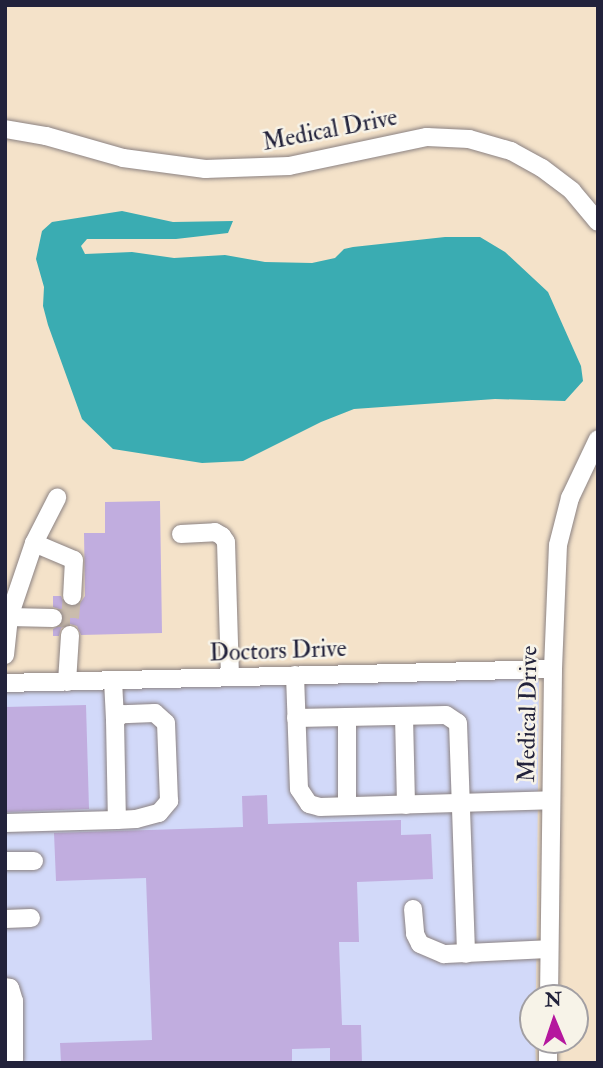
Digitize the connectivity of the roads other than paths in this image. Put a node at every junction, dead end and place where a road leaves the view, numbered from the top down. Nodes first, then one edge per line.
1 (5, 128) edge
2 (598, 222) edge
3 (598, 439) edge
4 (57, 498) dead end
5 (181, 534) dead end
6 (34, 543) junction
7 (72, 596) tunnel mouth
8 (9, 617) junction
9 (53, 618) dead end
10 (70, 635) dead end
11 (5, 656) edge
12 (553, 669) junction
13 (295, 675) junction
14 (230, 677) junction
15 (113, 680) junction
16 (5, 682) edge
17 (67, 682) junction
18 (404, 716) junction
19 (347, 717) junction
20 (296, 718) junction
21 (115, 720) junction
22 (551, 800) junction
23 (462, 803) junction
24 (406, 804) junction
25 (347, 806) junction
26 (117, 820) junction
27 (5, 824) edge
28 (34, 860) dead end
29 (5, 861) edge
30 (413, 909) dead end
31 (31, 918) dead end
32 (5, 919) edge
33 (549, 949) junction
34 (466, 954) junction
35 (549, 984) edge
36 (5, 986) edge
37 (14, 1060) dead end

1 - 2 street, Medical Drive
3 - 12 street, Medical Drive
4 - 6 street
5 - 14 street
6 - 7 street
6 - 8 street
8 - 9 street
8 - 11 street
10 - 17 street
12 - 13 street, Doctors Drive
12 - 22 street, Medical Drive
13 - 14 street, Doctors Drive
13 - 20 street
14 - 15 street, Doctors Drive
15 - 17 street, Doctors Drive
15 - 21 street
16 - 17 street, Doctors Drive
18 - 19 street
18 - 23 street
18 - 24 street
19 - 20 street
19 - 25 street
20 - 25 street
21 - 26 street
21 - 26 street
22 - 23 street
22 - 33 street, Medical Drive
23 - 24 street
23 - 34 street
24 - 25 street
26 - 27 street
28 - 29 street
30 - 34 street
31 - 32 street
33 - 34 street
33 - 35 street, Medical Drive
36 - 37 street

